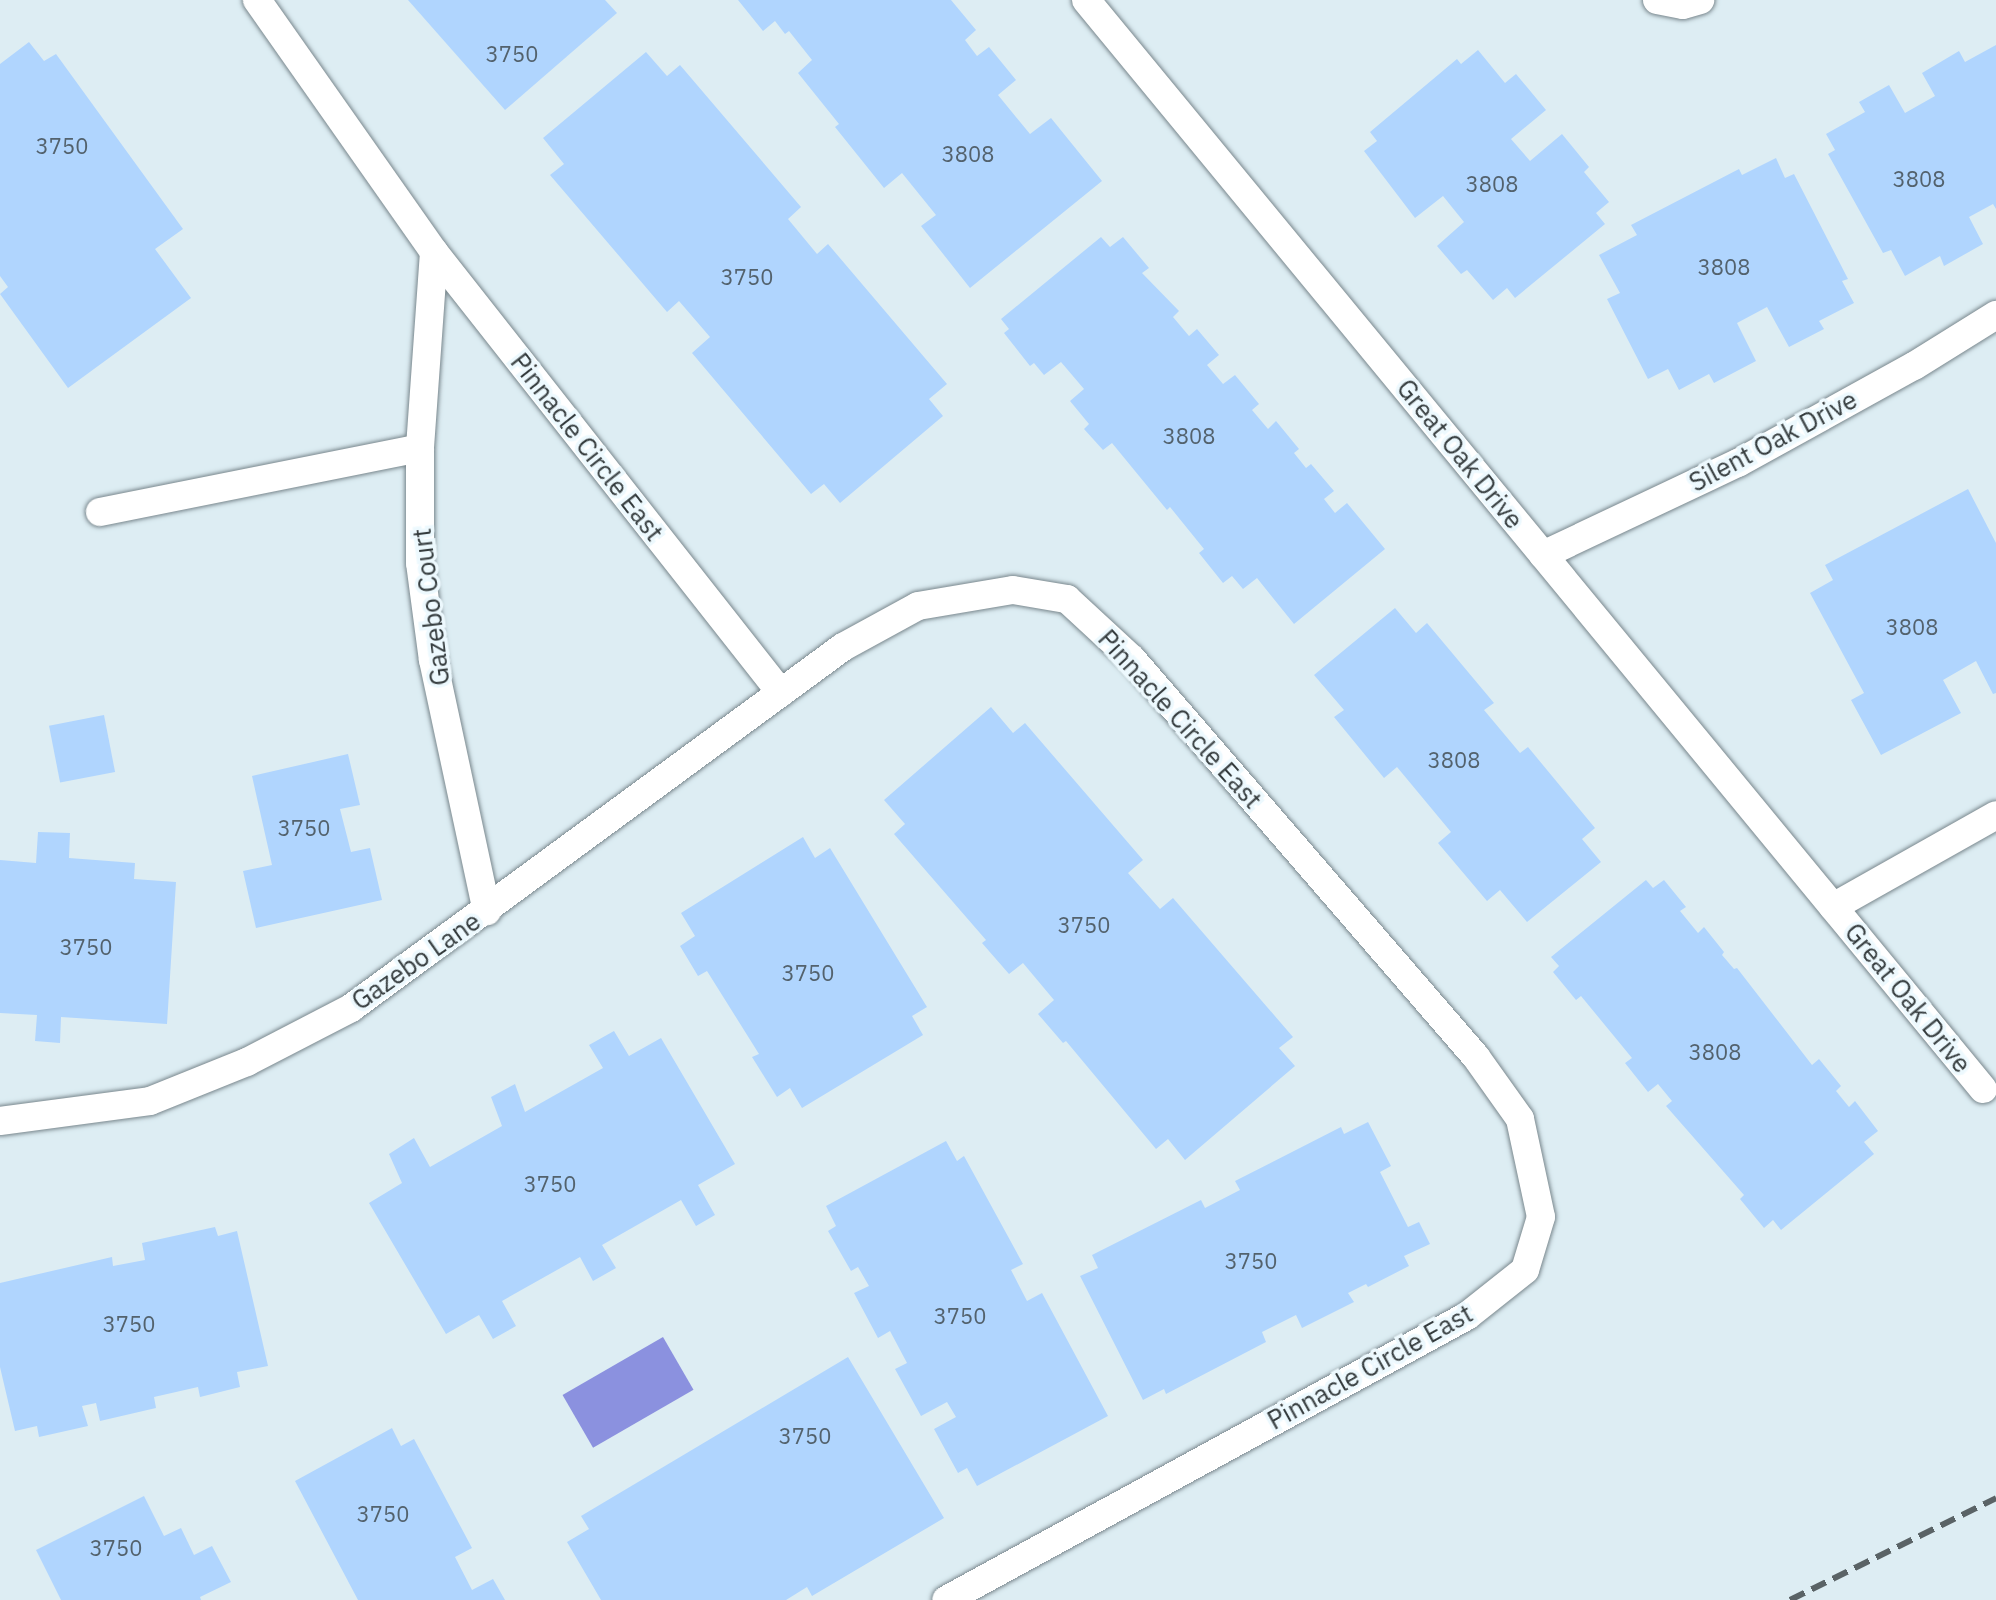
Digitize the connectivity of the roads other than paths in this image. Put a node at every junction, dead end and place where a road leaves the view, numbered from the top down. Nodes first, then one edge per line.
1 (257, 0) edge
2 (1086, 0) edge
3 (1657, 0) edge
4 (1700, 0) edge
5 (434, 252) junction
6 (1996, 315) edge
7 (420, 448) junction
8 (100, 512) dead end
9 (1543, 555) junction
10 (781, 693) junction
11 (1996, 815) edge
12 (1833, 907) junction
13 (487, 911) junction
14 (1983, 1089) dead end
15 (0, 1121) edge
16 (946, 1600) edge

1 - 5 lane, Pinnacle Circle East
2 - 9 lane, Great Oak Drive
3 - 4 lane
5 - 7 lane, Gazebo Court
5 - 10 lane, Pinnacle Circle East
6 - 9 lane, Silent Oak Drive
7 - 8 lane
7 - 13 lane, Gazebo Court
9 - 12 lane, Great Oak Drive
10 - 13 lane, Gazebo Lane
10 - 16 lane, Pinnacle Circle East
11 - 12 lane, Great Oak Drive
12 - 14 lane, Great Oak Drive
13 - 15 lane, Gazebo Lane

